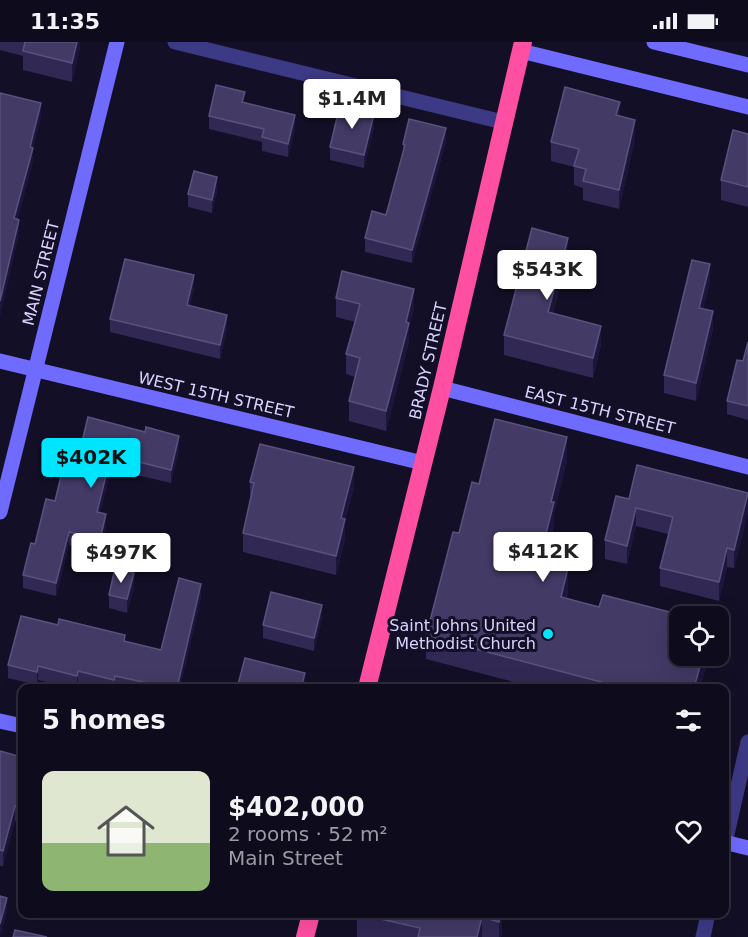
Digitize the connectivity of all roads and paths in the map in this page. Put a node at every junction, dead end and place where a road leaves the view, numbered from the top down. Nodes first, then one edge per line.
1 (117, 42) edge
2 (175, 42) edge
3 (654, 42) edge
4 (522, 46) edge
5 (748, 65) edge
6 (748, 107) edge
7 (503, 122) junction
8 (0, 361) edge
9 (35, 370) junction
10 (442, 388) junction
11 (423, 463) junction
12 (748, 467) edge
13 (0, 512) edge
14 (368, 684) edge
15 (0, 721) edge
16 (18, 725) edge
17 (748, 742) edge
18 (729, 826) edge
19 (729, 845) edge
20 (748, 848) edge
21 (310, 918) edge
22 (707, 918) edge
23 (305, 937) edge
24 (703, 937) edge

1 - 9 street, MAIN STREET
2 - 7 street
3 - 5 street
4 - 6 street
4 - 7 highway, BRADY STREET
7 - 10 highway, BRADY STREET
8 - 9 street, WEST 15TH STREET
9 - 11 street, WEST 15TH STREET
9 - 13 street, MAIN STREET
10 - 11 highway, BRADY STREET
10 - 12 street, EAST 15TH STREET
11 - 14 highway, BRADY STREET
15 - 16 street
17 - 18 street
19 - 20 street
21 - 23 highway
22 - 24 street

